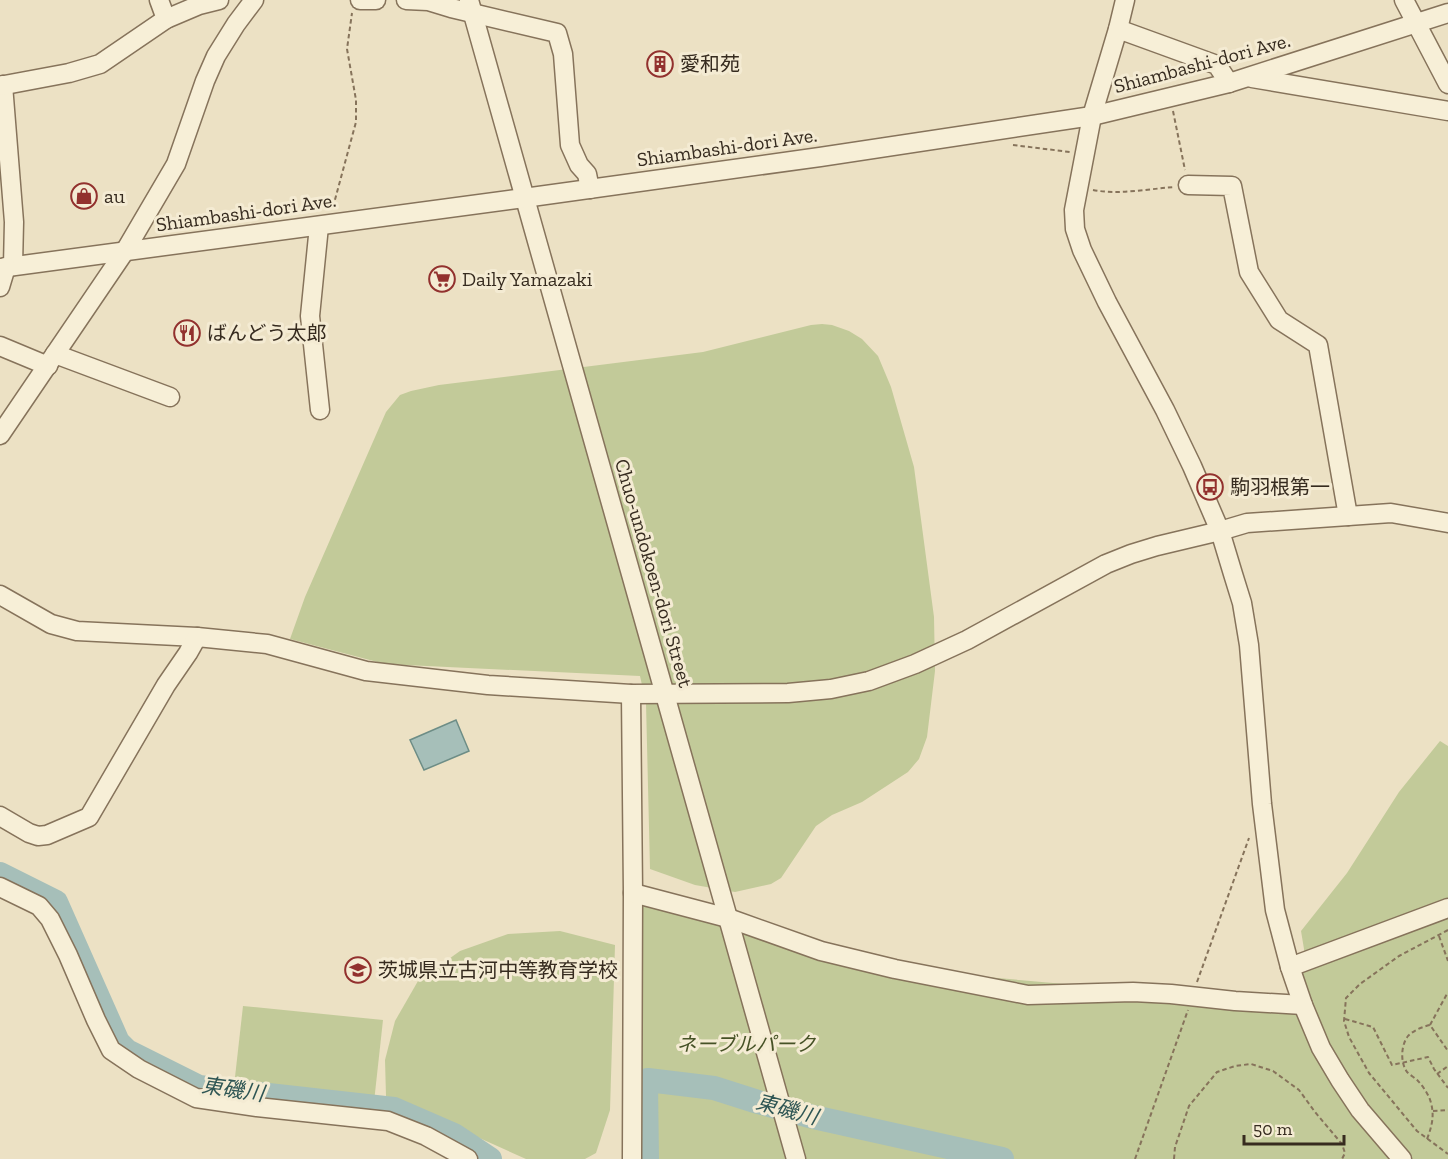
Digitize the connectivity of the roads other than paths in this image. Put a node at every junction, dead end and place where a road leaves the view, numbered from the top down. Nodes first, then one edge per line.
1 (159, 0) edge
2 (219, 0) edge
3 (254, 0) edge
4 (376, 0) edge
5 (406, 0) edge
6 (1125, 0) edge
7 (1404, 0) edge
8 (356, 5) edge
9 (470, 6) edge
10 (1448, 12) edge
11 (166, 19) junction
12 (1416, 23) junction
13 (1119, 29) junction
14 (1247, 78) junction
15 (1229, 83) junction
16 (1448, 84) edge
17 (1, 86) edge
18 (1448, 111) edge
19 (1092, 116) junction
20 (1188, 185) road end
21 (590, 189) junction
22 (524, 198) junction
23 (324, 225) junction
24 (125, 251) junction
25 (6, 267) edge
26 (0, 287) edge
27 (0, 346) edge
28 (51, 360) junction
29 (171, 397) dead end
30 (320, 410) dead end
31 (0, 435) edge
32 (1348, 516) junction
33 (1448, 523) edge
34 (1220, 531) junction
35 (0, 595) edge
36 (197, 637) junction
37 (664, 693) junction
38 (631, 694) junction
39 (0, 816) edge
40 (0, 887) edge
41 (633, 893) junction
42 (1448, 908) edge
43 (728, 918) junction
44 (1290, 967) junction
45 (1303, 1005) junction
46 (468, 1159) edge
47 (632, 1159) edge
48 (796, 1159) edge
49 (1402, 1159) edge

1 - 11 street
2 - 11 street
3 - 24 street
4 - 8 street
5 - 9 street
6 - 13 street
7 - 12 street
9 - 21 street
9 - 22 street, Chuo-undokoen-dori Street
10 - 12 street, Shiambashi-dori Ave.
11 - 17 street
12 - 14 street, Shiambashi-dori Ave.
12 - 16 street
13 - 15 street
13 - 19 street
14 - 15 street, Shiambashi-dori Ave.
14 - 18 street
15 - 19 street, Shiambashi-dori Ave.
17 - 25 street
19 - 21 street, Shiambashi-dori Ave.
19 - 34 street
20 - 32 street
21 - 22 street, Shiambashi-dori Ave.
22 - 23 street, Shiambashi-dori Ave.
22 - 37 street, Chuo-undokoen-dori Street
23 - 24 street, Shiambashi-dori Ave.
23 - 30 street
24 - 25 street, Shiambashi-dori Ave.
24 - 28 street
25 - 26 street
27 - 28 street
28 - 29 street
28 - 31 street
32 - 33 street
32 - 34 street
34 - 37 street
34 - 44 street
35 - 36 street
36 - 38 street
36 - 39 street
37 - 38 street
37 - 43 street, Chuo-undokoen-dori Street
38 - 41 street
40 - 46 street
41 - 43 street
41 - 47 street
42 - 44 street
43 - 45 street
43 - 48 street, Chuo-undokoen-dori Street
44 - 45 street
45 - 49 street

